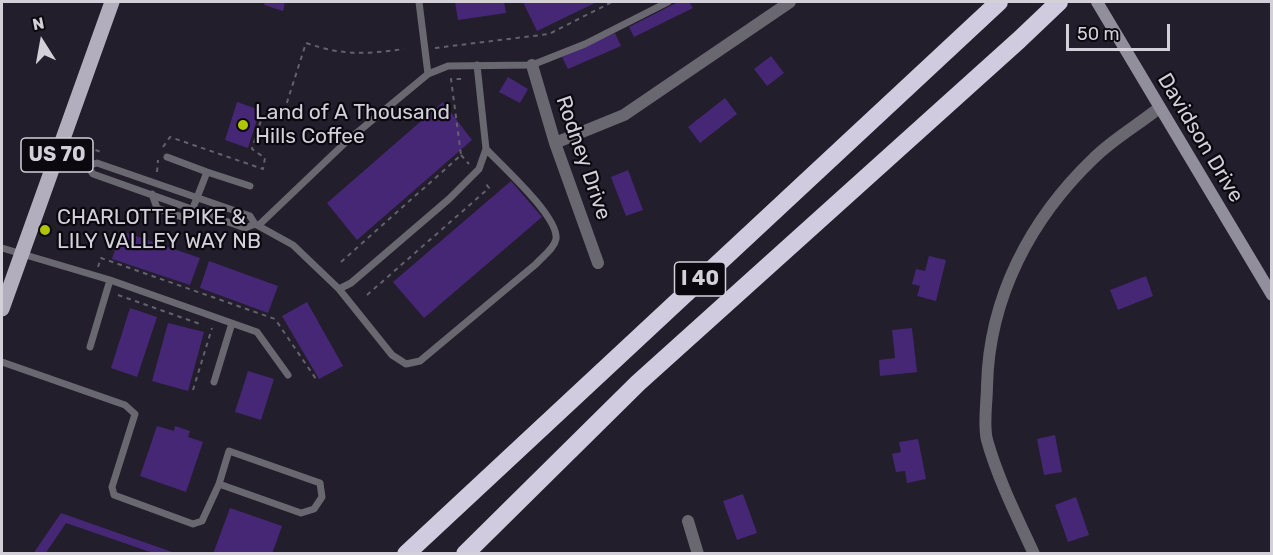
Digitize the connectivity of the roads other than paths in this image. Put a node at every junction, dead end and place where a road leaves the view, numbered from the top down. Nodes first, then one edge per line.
1 (112, 2) edge
2 (419, 2) edge
3 (668, 2) edge
4 (790, 2) edge
5 (1059, 2) edge
6 (1097, 2) edge
7 (997, 3) edge
8 (477, 65) junction
9 (532, 65) junction
10 (428, 74) junction
11 (1159, 108) junction
12 (555, 142) junction
13 (486, 149) junction
14 (57, 156) junction
15 (163, 156) road end
16 (87, 166) junction
17 (207, 171) junction
18 (250, 186) dead end
19 (152, 194) junction
20 (197, 197) junction
21 (193, 208) junction
22 (257, 225) junction
23 (2, 248) edge
24 (19, 255) junction
25 (598, 263) dead end
26 (110, 280) junction
27 (339, 289) junction
28 (1272, 294) edge
29 (2, 309) edge
30 (232, 323) junction
31 (90, 347) dead end
32 (2, 362) edge
33 (288, 375) dead end
34 (214, 382) dead end
35 (219, 484) junction
36 (688, 521) dead end
37 (406, 554) edge
38 (465, 554) edge
39 (698, 554) edge
40 (1034, 554) edge

1 - 14 main road, US 70
2 - 10 lane
3 - 9 lane
4 - 12 street
5 - 38 highway, I 40
6 - 11 street, Davidson Drive
7 - 37 highway, I 40
8 - 9 lane
8 - 10 lane
8 - 13 lane
9 - 12 street, Rodney Drive
10 - 22 lane
11 - 28 street, Davidson Drive
11 - 40 street
12 - 25 street, Rodney Drive
13 - 27 lane
13 - 27 lane
14 - 16 lane
14 - 24 main road, US 70
15 - 17 lane
16 - 19 lane
16 - 20 lane
17 - 18 lane
17 - 20 lane
19 - 21 lane
19 - 21 lane
20 - 21 lane
20 - 22 lane
21 - 22 lane
22 - 27 lane
23 - 24 lane
24 - 26 lane
24 - 29 main road, US 70
26 - 30 lane
26 - 31 lane
30 - 33 lane
30 - 34 lane
32 - 35 lane
35 - 35 lane
36 - 39 street

